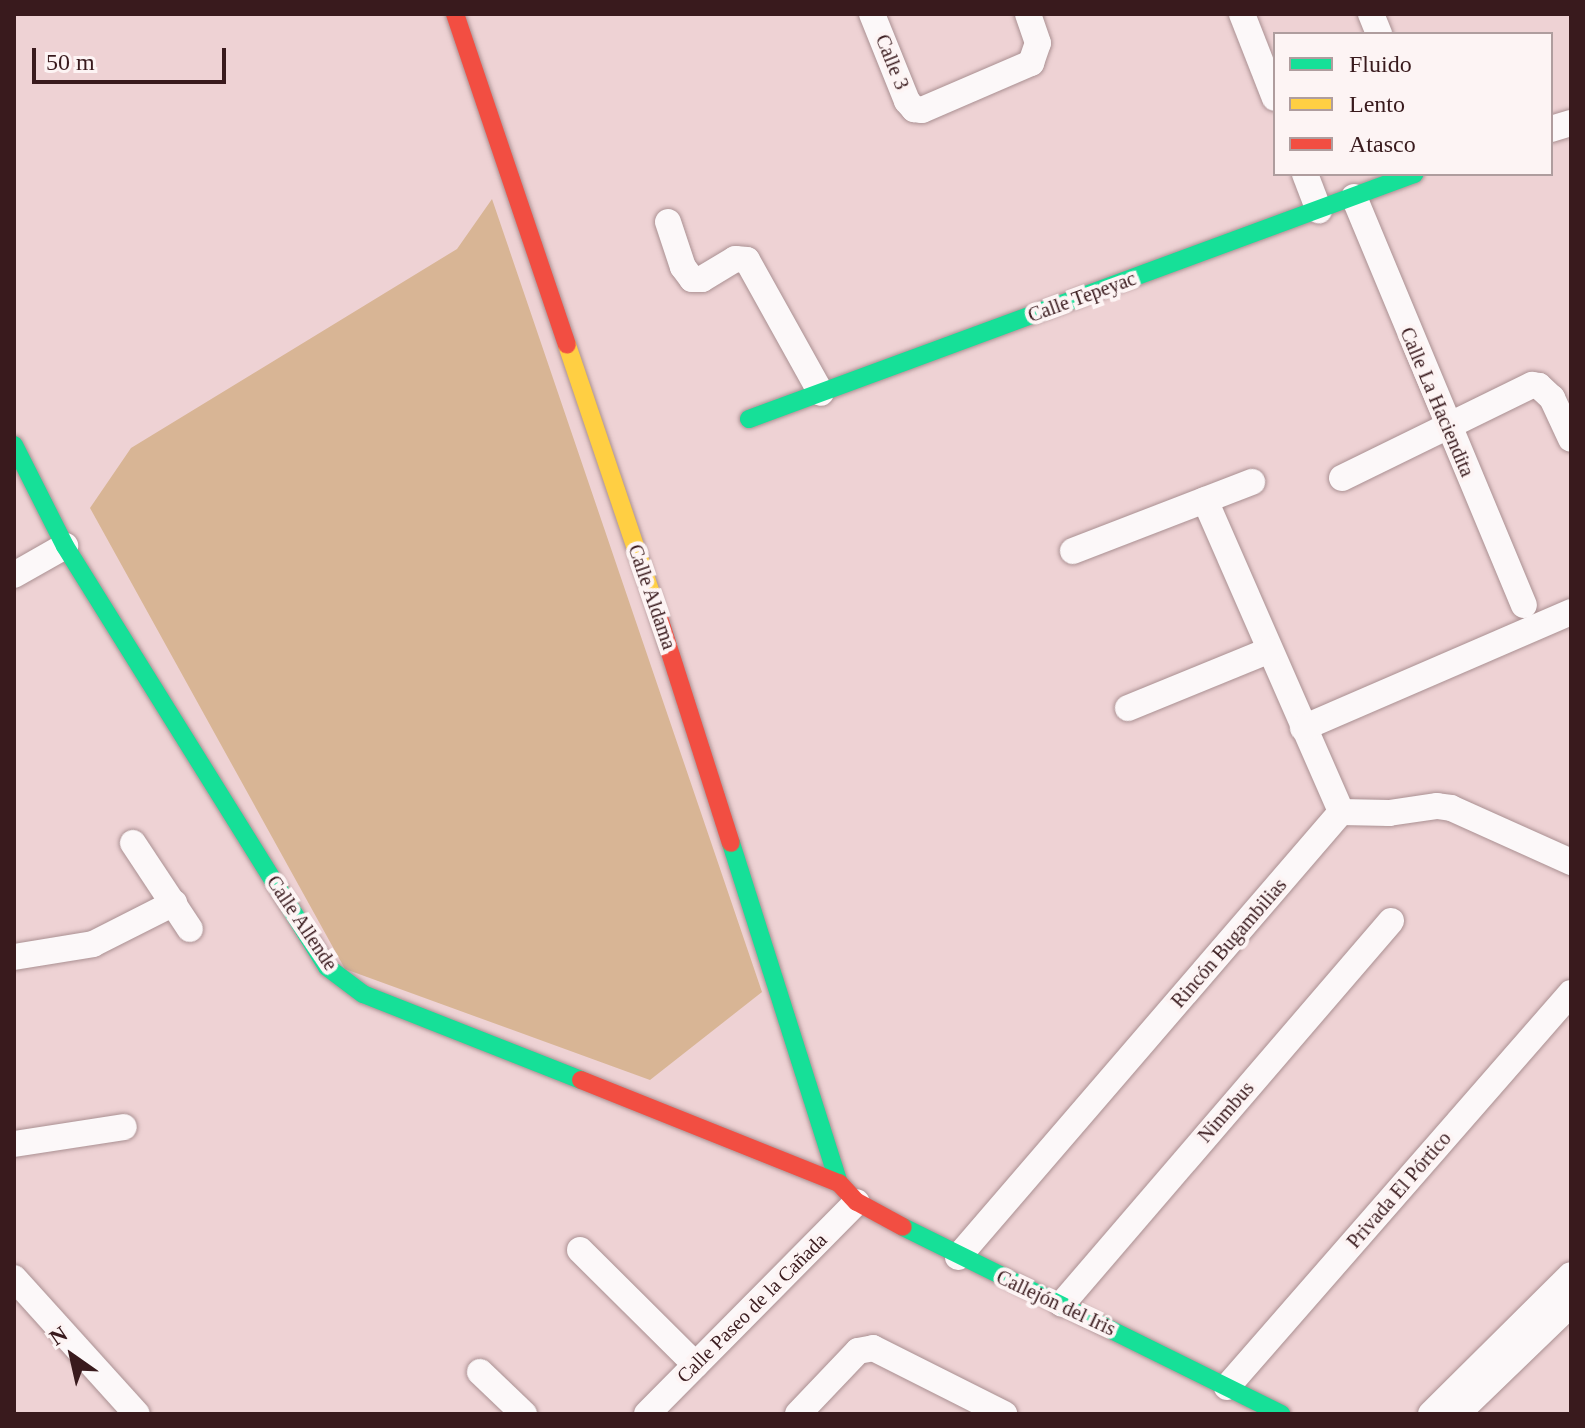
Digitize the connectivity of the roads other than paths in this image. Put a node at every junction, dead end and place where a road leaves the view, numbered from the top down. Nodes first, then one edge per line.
1 (455, 14) edge
2 (872, 14) edge
3 (1028, 14) edge
4 (1242, 14) edge
5 (1273, 93) edge
6 (1306, 176) edge
7 (1409, 176) edge
8 (1354, 197) junction
9 (1319, 210) junction
10 (668, 222) dead end
11 (821, 393) junction
12 (749, 419) dead end
13 (1447, 428) junction
14 (1571, 439) edge
15 (14, 445) edge
16 (1342, 478) dead end
17 (1252, 482) dead end
18 (1205, 500) junction
19 (65, 546) junction
20 (1073, 551) dead end
21 (14, 575) edge
22 (1524, 605) dead end
23 (1571, 612) edge
24 (1270, 650) junction
25 (1128, 708) dead end
26 (1303, 728) junction
27 (1341, 812) junction
28 (133, 843) dead end
29 (1571, 862) edge
30 (174, 903) junction
31 (1391, 921) dead end
32 (190, 929) dead end
33 (14, 957) edge
34 (1571, 993) edge
35 (124, 1127) dead end
36 (14, 1144) edge
37 (839, 1183) junction
38 (857, 1202) junction
39 (580, 1250) dead end
40 (958, 1257) junction
41 (1571, 1275) edge
42 (14, 1278) edge
43 (1062, 1304) junction
44 (1571, 1304) edge
45 (696, 1365) junction
46 (480, 1372) dead end
47 (1227, 1387) junction
48 (1449, 1409) edge
49 (137, 1414) edge
50 (524, 1414) edge
51 (647, 1414) edge
52 (798, 1414) edge
53 (1004, 1414) edge
54 (1281, 1414) edge

1 - 37 street, Calle Aldama
2 - 3 street, Calle 3
4 - 5 street
6 - 9 street
7 - 8 street, Calle Tepeyac
8 - 9 street, Calle Tepeyac
8 - 13 street, Calle La Haciendita
9 - 11 street, Calle Tepeyac
10 - 11 street
11 - 12 street, Calle Tepeyac
13 - 14 street
13 - 16 street
13 - 22 street, Calle La Haciendita
15 - 19 street, Calle Allende
17 - 18 street
18 - 20 street
18 - 24 street
19 - 21 street
19 - 37 street, Calle Allende
23 - 26 street
24 - 25 street
24 - 26 street
26 - 27 street
27 - 29 street
27 - 40 street, Rincón Bugambilias
28 - 30 street
30 - 32 street
30 - 33 street
31 - 43 street, Ninmbus
34 - 47 street, Privada El Pórtico
35 - 36 street
37 - 38 street, Callejón del Iris
38 - 40 street, Callejón del Iris
38 - 45 street, Calle Paseo de la Cañada
39 - 45 street
40 - 43 street, Callejón del Iris
41 - 48 street
42 - 49 street
43 - 47 street, Callejón del Iris
44 - 48 street
45 - 51 street, Calle Paseo de la Cañada
46 - 50 street
47 - 54 street, Callejón del Iris
52 - 53 street

